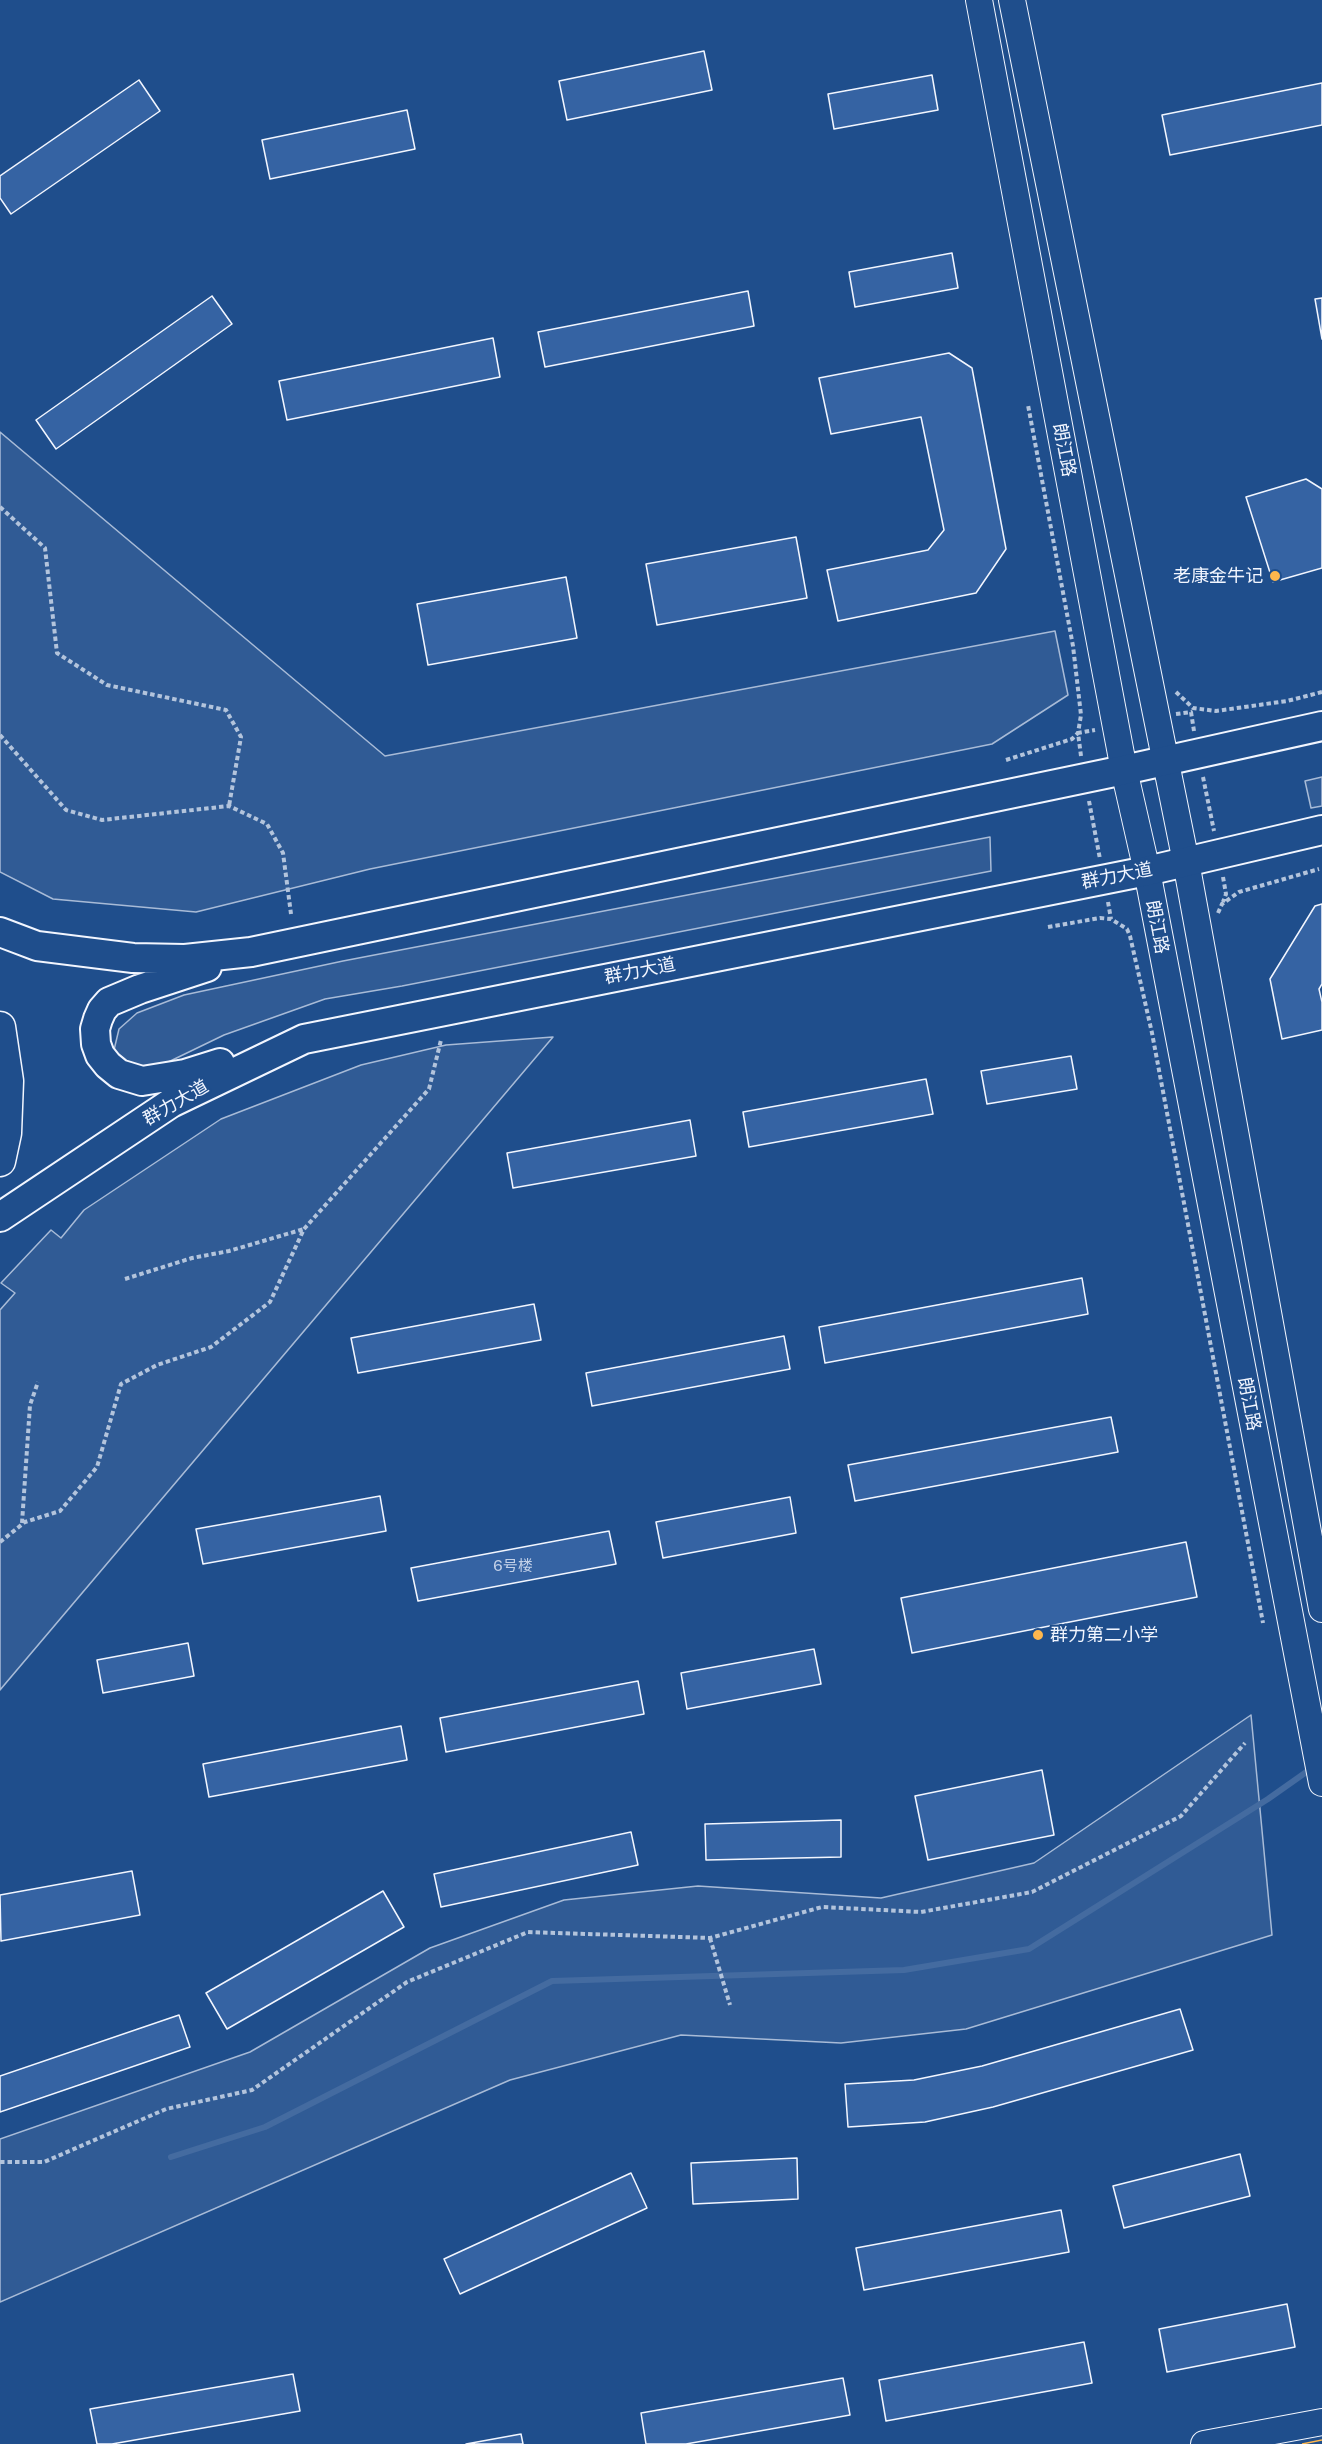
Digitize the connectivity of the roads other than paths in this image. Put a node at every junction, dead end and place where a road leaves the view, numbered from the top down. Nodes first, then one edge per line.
1 (979, 0) edge
2 (1012, 0) edge
3 (1322, 726) edge
4 (1165, 761) junction
5 (1124, 770) junction
6 (1322, 830) edge
7 (1186, 862) junction
8 (1147, 871) junction
9 (0, 932) edge
10 (251, 952) junction
11 (0, 1027) edge
12 (304, 1039) junction
13 (0, 1161) edge
14 (0, 1217) edge
15 (1322, 1609) edge
16 (1322, 1783) edge
17 (1322, 2422) edge
18 (1204, 2444) edge

1 - 5 main road, 朗江路
2 - 4 main road, 朗江路
3 - 4 main road
4 - 5 main road
4 - 7 main road, 朗江路
5 - 8 main road, 朗江路
5 - 10 main road
6 - 7 main road, 群力大道
7 - 8 main road, 群力大道
7 - 15 main road, 朗江路
8 - 12 main road, 群力大道
8 - 16 main road, 朗江路
9 - 10 main road
10 - 12 main road
11 - 13 highway
12 - 14 main road, 群力大道
17 - 18 main road

